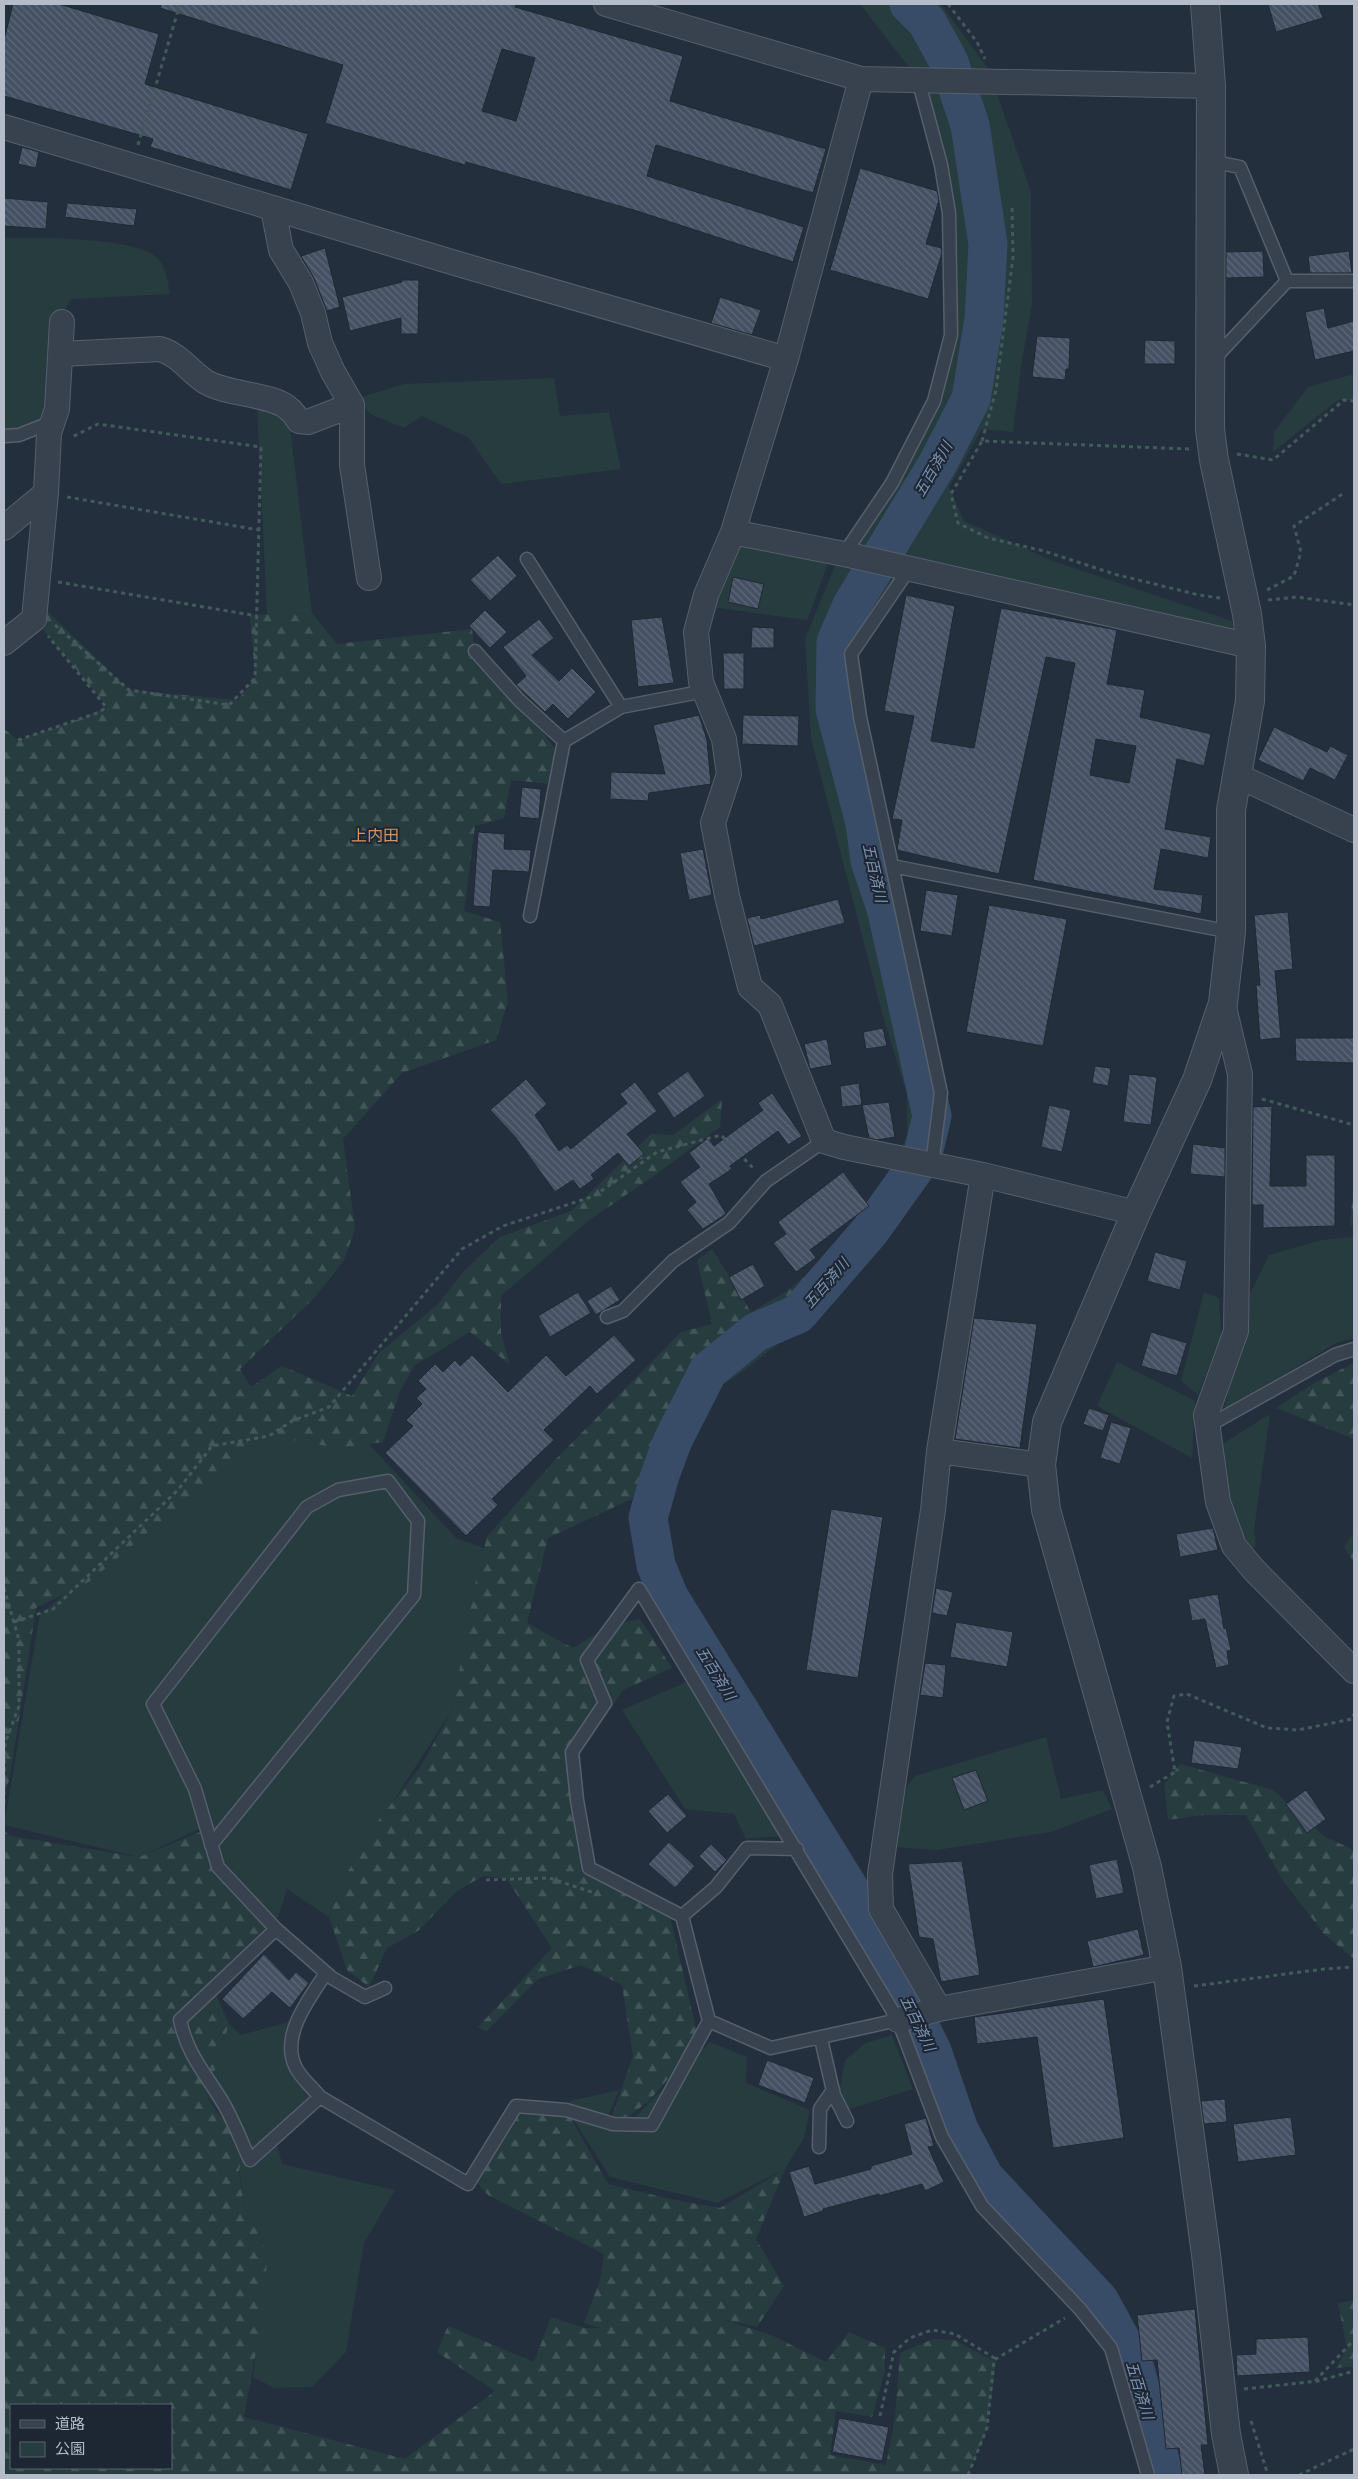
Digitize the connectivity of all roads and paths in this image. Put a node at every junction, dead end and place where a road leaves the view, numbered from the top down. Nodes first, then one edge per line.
1 (180, 4) edge
2 (606, 4) edge
3 (948, 4) edge
4 (1205, 4) edge
5 (861, 79) junction
6 (918, 79) junction
7 (992, 80) junction
8 (1211, 86) junction
9 (4, 127) edge
10 (1210, 161) junction
11 (132, 166) junction
12 (1012, 204) dead end
13 (273, 209) junction
14 (1287, 281) junction
15 (1354, 281) edge
16 (62, 322) dead end
17 (61, 354) junction
18 (786, 358) junction
19 (1210, 364) junction
20 (1354, 401) edge
21 (352, 406) junction
22 (52, 422) junction
23 (4, 436) edge
24 (982, 441) junction
25 (48, 449) junction
26 (1212, 450) junction
27 (46, 493) junction
28 (1344, 493) dead end
29 (4, 528) edge
30 (259, 530) junction
31 (733, 532) junction
32 (847, 555) junction
33 (526, 558) dead end
34 (916, 570) junction
35 (37, 578) junction
36 (369, 578) dead end
37 (1244, 602) junction
38 (1354, 605) edge
39 (34, 612) junction
40 (257, 616) junction
41 (4, 643) edge
42 (1252, 646) junction
43 (475, 651) dead end
44 (705, 691) junction
45 (621, 707) junction
46 (18, 740) dead end
47 (564, 741) junction
48 (1236, 776) junction
49 (1354, 830) edge
50 (892, 866) junction
51 (530, 916) dead end
52 (1231, 932) junction
53 (1223, 1003) junction
54 (1239, 1092) junction
55 (1354, 1125) edge
56 (824, 1141) junction
57 (932, 1165) junction
58 (983, 1175) junction
59 (766, 1181) junction
60 (1136, 1213) junction
61 (607, 1317) dead end
62 (1354, 1349) edge
63 (1208, 1426) junction
64 (939, 1451) junction
65 (1041, 1465) junction
66 (4, 1588) edge
67 (14, 1622) junction
68 (1354, 1671) edge
69 (1354, 1714) edge
70 (1128, 1800) junction
71 (4, 1804) edge
72 (212, 1845) junction
73 (797, 1849) junction
74 (486, 1880) dead end
75 (607, 1895) dead end
76 (682, 1916) junction
77 (276, 1929) junction
78 (1354, 1967) edge
79 (326, 1973) junction
80 (1169, 1978) junction
81 (385, 1988) dead end
82 (939, 2010) junction
83 (898, 2020) junction
84 (709, 2022) junction
85 (822, 2039) junction
86 (832, 2090) junction
87 (320, 2097) junction
88 (847, 2121) dead end
89 (819, 2147) dead end
90 (1080, 2309) junction
91 (1354, 2340) edge
92 (996, 2359) junction
93 (1354, 2371) edge
94 (1314, 2381) junction
95 (1243, 2398) dead end
96 (1248, 2415) dead end
97 (880, 2416) dead end
98 (1354, 2449) edge
99 (968, 2475) edge
100 (1148, 2475) edge
101 (1234, 2475) edge
102 (1268, 2475) edge
103 (1299, 2475) edge

1 - 11 path
2 - 5 street
3 - 7 path
4 - 8 street
5 - 6 street
5 - 18 street
6 - 7 street
6 - 32 lane
7 - 8 street
8 - 10 street
9 - 11 street
10 - 14 lane
10 - 19 street
11 - 13 street
12 - 24 path
13 - 18 street
13 - 21 street
14 - 15 lane
14 - 19 lane
16 - 17 street
17 - 21 street
17 - 22 street
18 - 31 street
19 - 26 street
20 - 26 path
21 - 36 street
22 - 23 lane
22 - 25 street
24 - 26 path
24 - 37 path
25 - 27 street
25 - 30 path
26 - 37 street
27 - 29 street
27 - 30 path
27 - 35 street
28 - 37 path
30 - 40 path
31 - 32 street
31 - 44 street
32 - 34 street
33 - 45 lane
34 - 42 street
34 - 50 lane
35 - 39 street
35 - 40 path
37 - 38 path
37 - 42 street
39 - 40 path
39 - 41 street
39 - 46 path
42 - 48 street
43 - 47 lane
44 - 45 lane
44 - 56 street
45 - 47 lane
47 - 51 lane
48 - 49 street
48 - 52 street
50 - 52 lane
50 - 57 lane
52 - 53 street
53 - 54 street
53 - 60 street
54 - 55 path
54 - 63 street
56 - 57 street
56 - 59 lane
57 - 58 street
58 - 60 street
58 - 64 street
59 - 61 lane
59 - 67 path
60 - 65 street
62 - 63 lane
63 - 68 street
64 - 65 street
64 - 82 street
65 - 70 street
66 - 67 path
67 - 71 path
69 - 70 path
70 - 80 street
72 - 72 lane
72 - 77 lane
73 - 76 lane
73 - 76 lane
73 - 83 lane
74 - 75 path
76 - 84 lane
77 - 79 lane
77 - 87 lane
78 - 80 path
79 - 81 lane
79 - 87 lane
80 - 82 street
80 - 101 street
82 - 83 street
83 - 85 lane
83 - 90 lane
84 - 85 lane
84 - 87 lane
85 - 86 lane
86 - 88 lane
86 - 89 lane
90 - 92 path
90 - 100 lane
91 - 94 path
92 - 97 path
92 - 99 path
93 - 94 path
94 - 95 path
96 - 102 path
98 - 103 path

